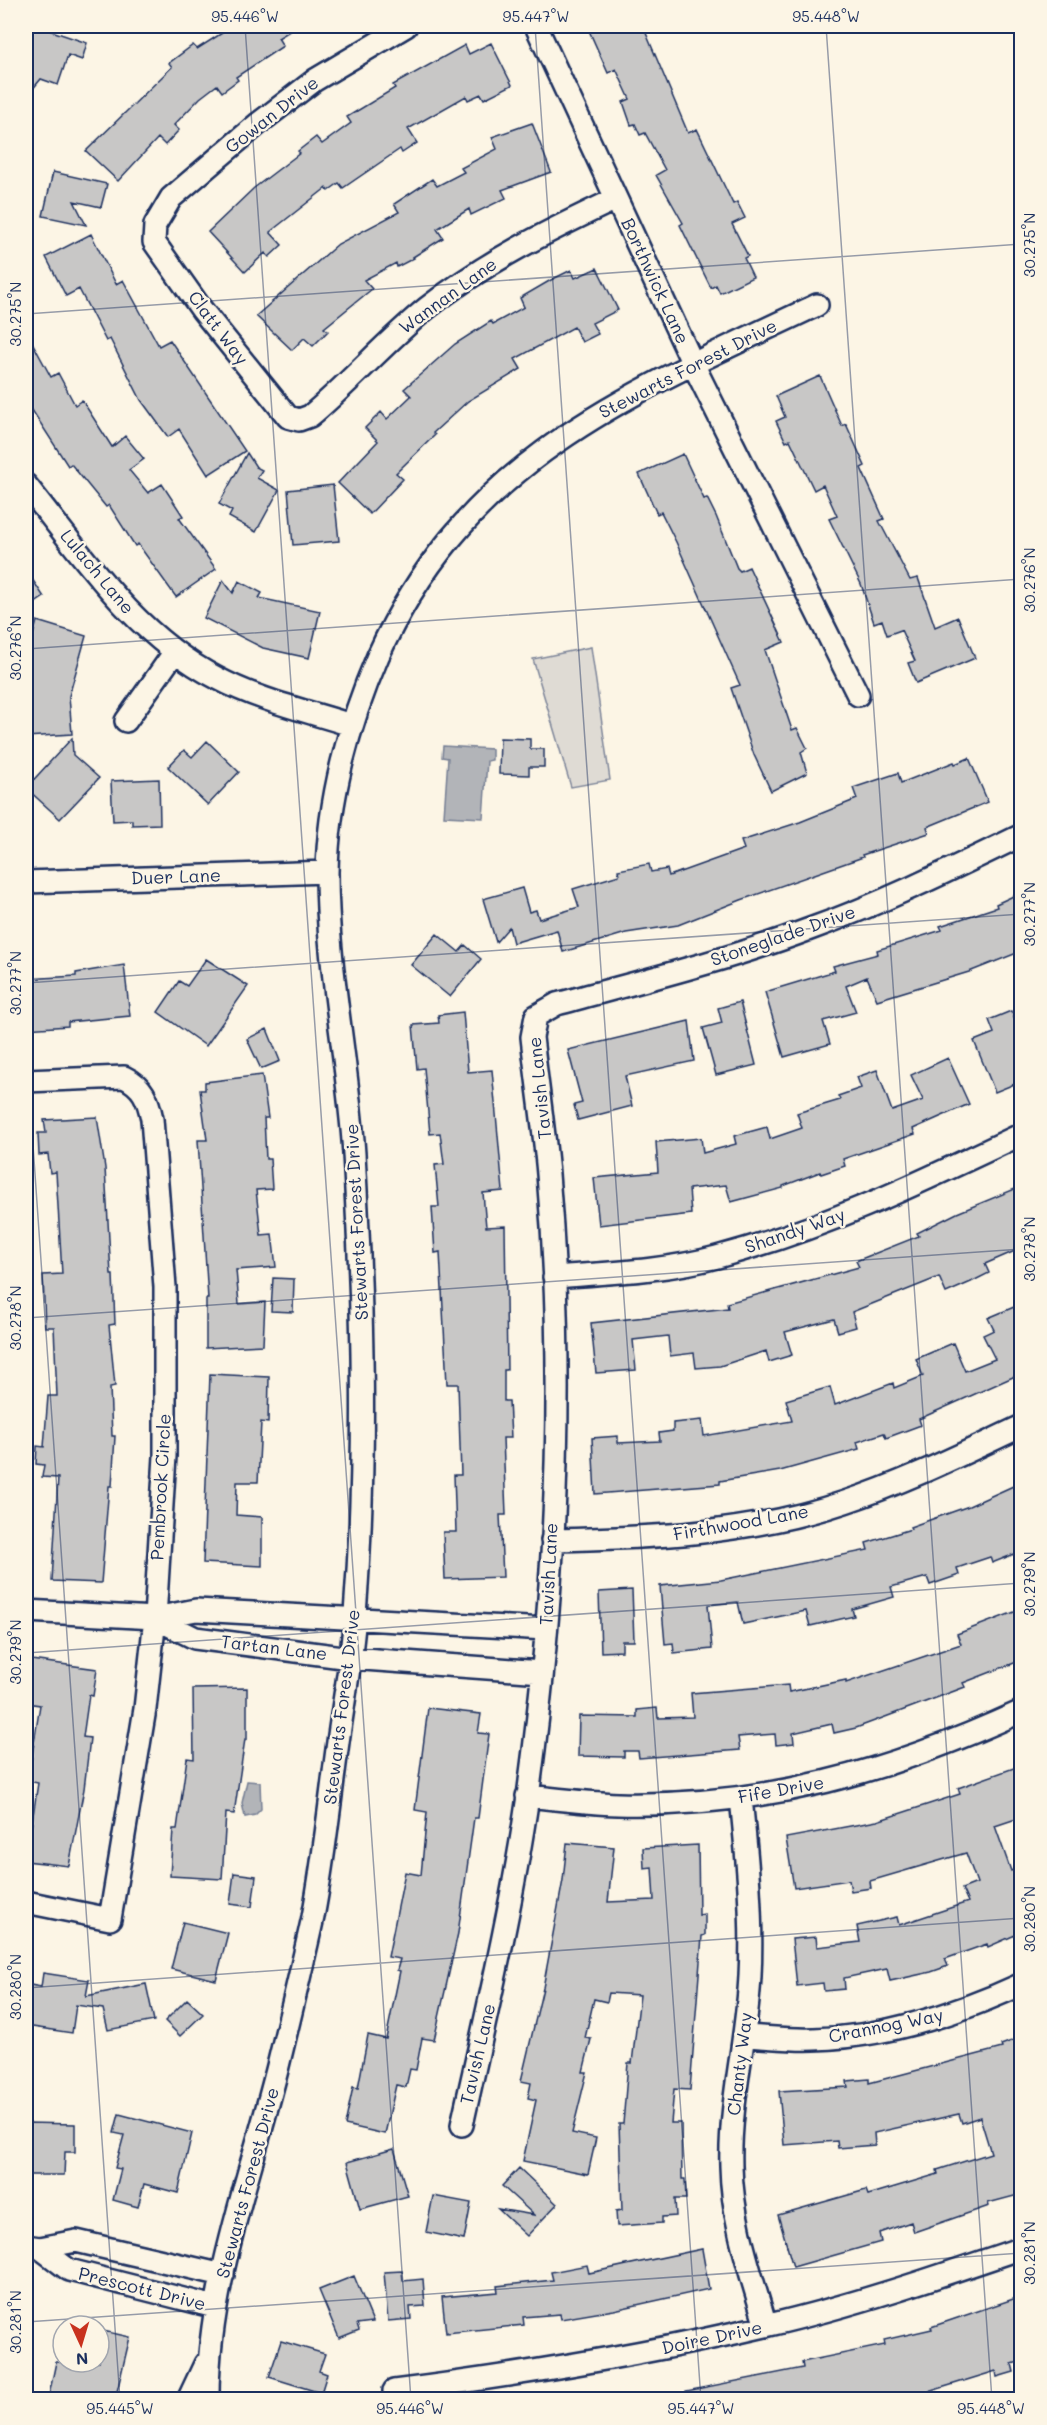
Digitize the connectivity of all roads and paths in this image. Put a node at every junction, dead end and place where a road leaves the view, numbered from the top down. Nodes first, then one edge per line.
1 (406, 26) edge
2 (536, 26) edge
3 (616, 199) junction
4 (155, 225) joint
5 (817, 305) dead end
6 (693, 364) junction
7 (299, 420) joint
8 (26, 485) edge
9 (174, 653) junction
10 (858, 695) dead end
11 (126, 722) dead end
12 (351, 725) junction
13 (1022, 835) edge
14 (327, 872) junction
15 (26, 882) edge
16 (536, 1016) joint
17 (26, 1081) edge
18 (1022, 1134) edge
19 (554, 1277) junction
20 (1022, 1426) edge
21 (552, 1540) junction
22 (26, 1611) edge
23 (154, 1618) junction
24 (355, 1618) junction
25 (546, 1629) junction
26 (350, 1658) junction
27 (542, 1672) junction
28 (1022, 1711) edge
29 (528, 1796) junction
30 (741, 1798) junction
31 (26, 1902) edge
32 (1022, 1984) edge
33 (745, 2036) junction
34 (462, 2125) dead end
35 (33, 2247) edge
36 (1022, 2248) edge
37 (223, 2275) junction
38 (215, 2307) junction
39 (766, 2326) junction
40 (208, 2358) junction
41 (394, 2391) dead end
42 (188, 2400) edge
43 (208, 2400) edge

1 - 4 street, Gowan Drive
2 - 3 street, Borthwick Lane
3 - 6 street, Borthwick Lane
3 - 7 street, Wannan Lane
4 - 7 street, Clatt Way
5 - 6 street, Stewarts Forest Drive
6 - 10 street, Borthwick Lane
6 - 12 street, Stewarts Forest Drive
8 - 9 street, Lulach Lane
9 - 11 street
9 - 12 street, Lulach Lane
12 - 14 street, Stewarts Forest Drive
13 - 16 street, Stoneglade Drive
14 - 15 street, Duer Lane
14 - 24 street, Stewarts Forest Drive
16 - 19 street, Tavish Lane
17 - 23 street, Pembrook Circle
18 - 19 street, Shandy Way
19 - 21 street, Tavish Lane
20 - 21 street, Firthwood Lane
21 - 25 street, Tavish Lane
22 - 23 street, Tartan Lane
23 - 24 street, Tartan Lane
23 - 26 street, Tartan Lane
23 - 31 street, Pembrook Circle
24 - 25 street, Tartan Lane
24 - 26 street, Stewarts Forest Drive
25 - 27 street, Tavish Lane
26 - 27 street, Tartan Lane
26 - 37 street, Stewarts Forest Drive
27 - 29 street, Tavish Lane
28 - 30 street, Fife Drive
29 - 30 street, Fife Drive
29 - 34 street, Tavish Lane
30 - 33 street, Chanty Way
32 - 33 street, Crannog Way
33 - 39 street, Chanty Way
35 - 37 street, Prescott Drive
35 - 38 street, Prescott Drive
36 - 39 street, Doire Drive
37 - 38 street, Stewarts Forest Drive
38 - 40 street, Stewarts Forest Drive
39 - 41 street, Doire Drive
40 - 42 street, Stewarts Forest Drive
40 - 43 street, Stewarts Forest Drive

